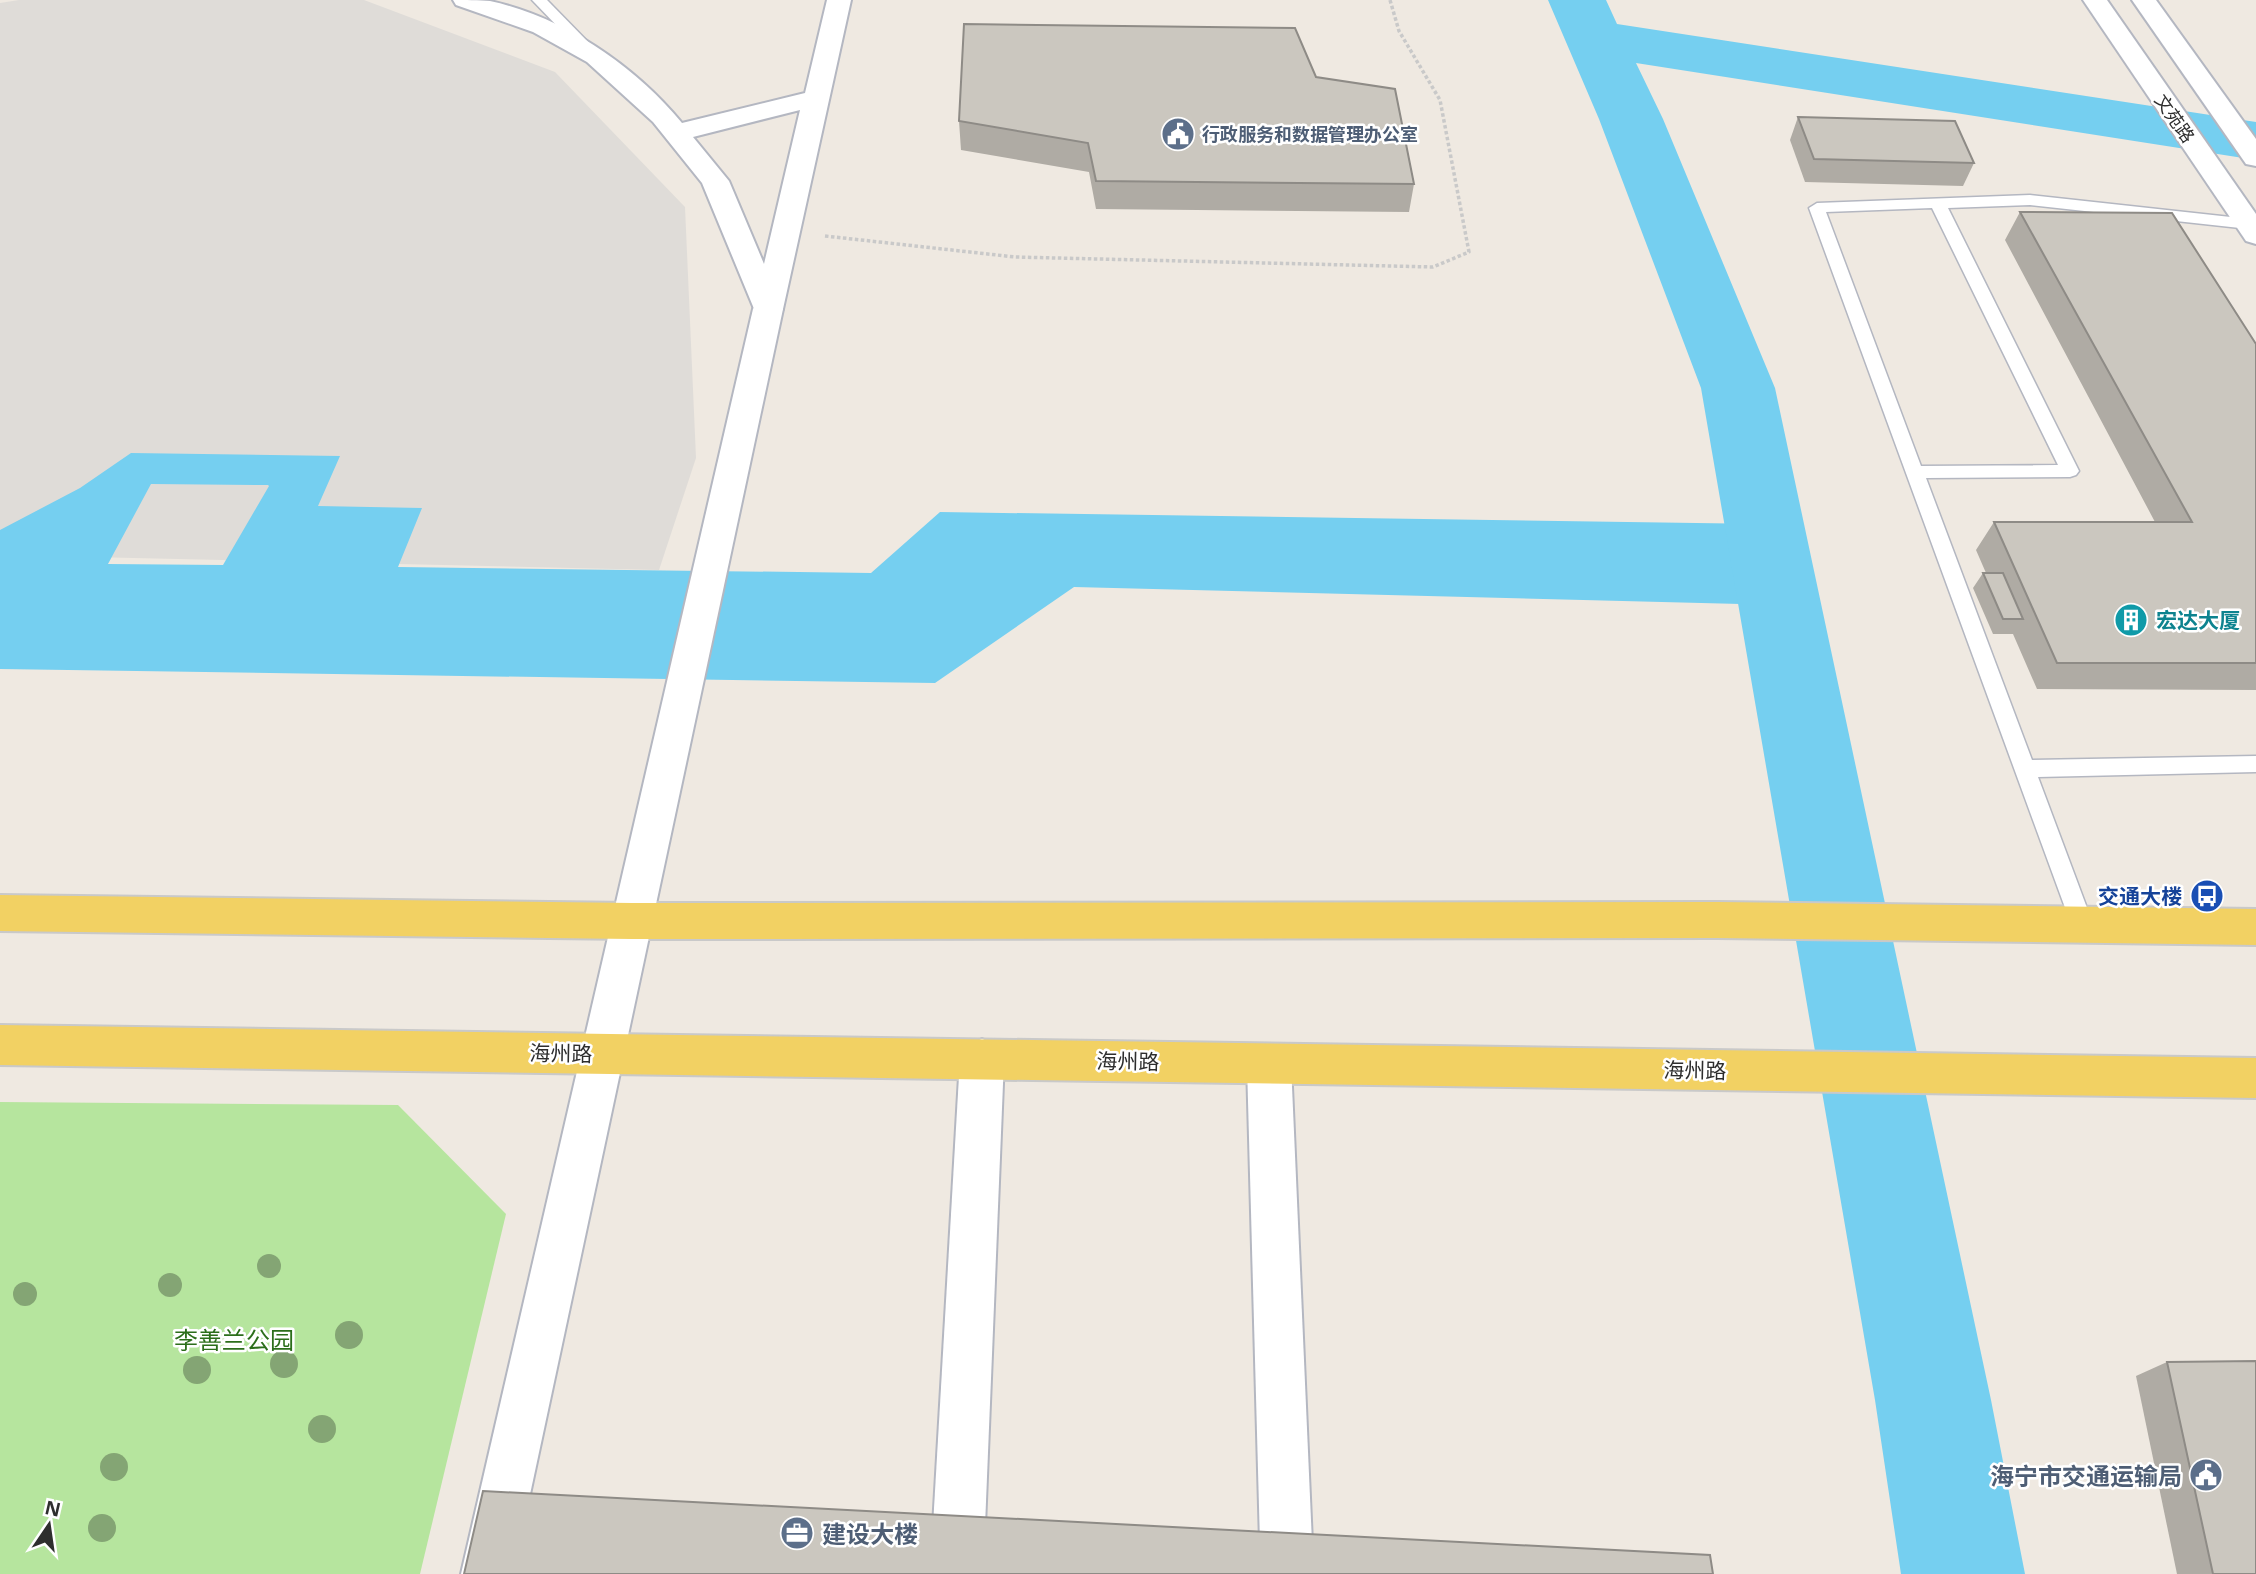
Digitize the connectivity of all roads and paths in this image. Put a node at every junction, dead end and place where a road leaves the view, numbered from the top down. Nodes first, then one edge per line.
1 (465, 0) edge
2 (539, 0) edge
3 (839, 0) edge
4 (1390, 0) edge
5 (2095, 0) edge
6 (2144, 0) edge
7 (596, 57) junction
8 (816, 98) junction
9 (676, 133) junction
10 (2256, 158) edge
11 (1938, 204) junction
12 (2153, 214) junction
13 (2248, 223) edge
14 (786, 231) junction
15 (2168, 236) edge
16 (768, 309) junction
17 (1915, 472) junction
18 (2256, 764) edge
19 (2024, 769) junction
20 (0, 913) edge
21 (632, 921) junction
22 (2082, 924) junction
23 (2256, 927) edge
24 (0, 1045) edge
25 (603, 1054) junction
26 (982, 1059) junction
27 (1269, 1064) junction
28 (2256, 1078) edge
29 (959, 1526) edge
30 (1286, 1543) edge
31 (487, 1574) edge

1 - 7 street
2 - 7 lane
3 - 8 street
4 - 14 path
5 - 13 street, 文苑路
6 - 10 street
7 - 9 street
8 - 9 street
8 - 14 street
9 - 16 street
11 - 12 lane
11 - 17 lane
11 - 17 lane
12 - 13 lane
12 - 15 lane
14 - 16 street
16 - 21 street
17 - 19 lane
18 - 19 lane
19 - 22 lane
20 - 21 main road
21 - 22 main road
21 - 25 street
22 - 23 main road
24 - 25 main road, 海州路
25 - 26 main road, 海州路
25 - 31 street
26 - 27 main road, 海州路
26 - 29 street
27 - 28 main road, 海州路
27 - 30 street

